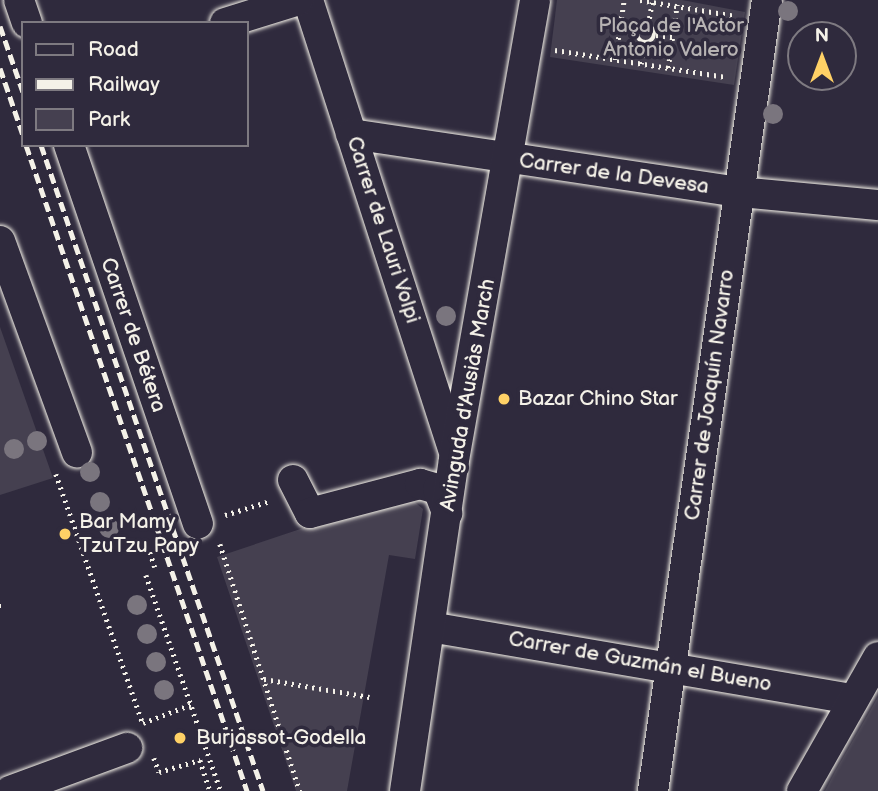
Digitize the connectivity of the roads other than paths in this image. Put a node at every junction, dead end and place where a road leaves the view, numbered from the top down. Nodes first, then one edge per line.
1 (19, 0) edge
2 (299, 0) edge
3 (308, 0) edge
4 (535, 0) edge
5 (756, 9) edge
6 (26, 21) edge
7 (231, 21) edge
8 (351, 134) junction
9 (70, 147) edge
10 (510, 159) junction
11 (740, 192) junction
12 (878, 205) edge
13 (0, 240) edge
14 (66, 460) road end
15 (454, 460) junction
16 (447, 513) junction
17 (207, 529) road end
18 (430, 627) junction
19 (878, 657) edge
20 (670, 667) junction
21 (850, 699) junction
22 (141, 743) road end
23 (10, 791) edge
24 (405, 791) edge
25 (653, 791) edge
26 (803, 791) edge

1 - 6 street
2 - 7 street
3 - 8 street, Carrer de Lauri Volpi
4 - 10 street, Avinguda d'Ausiàs March
5 - 11 street, Carrer de Joaquín Navarro
8 - 10 street, Carrer de la Devesa
8 - 15 street, Carrer de Lauri Volpi
9 - 17 street, Carrer de Bétera
10 - 11 street, Carrer de la Devesa
10 - 15 street, Avinguda d'Ausiàs March
11 - 12 street, Carrer de la Devesa
11 - 20 street, Carrer de Joaquín Navarro
13 - 14 street
15 - 16 street, Avinguda d'Ausiàs March
15 - 16 street
16 - 18 street, Avinguda d'Ausiàs March
18 - 20 street, Carrer de Guzmán el Bueno
18 - 24 street, Avinguda d'Ausiàs March
19 - 21 street
20 - 21 street, Carrer de Guzmán el Bueno
20 - 25 street, Carrer de Joaquín Navarro
21 - 26 street
22 - 23 street

